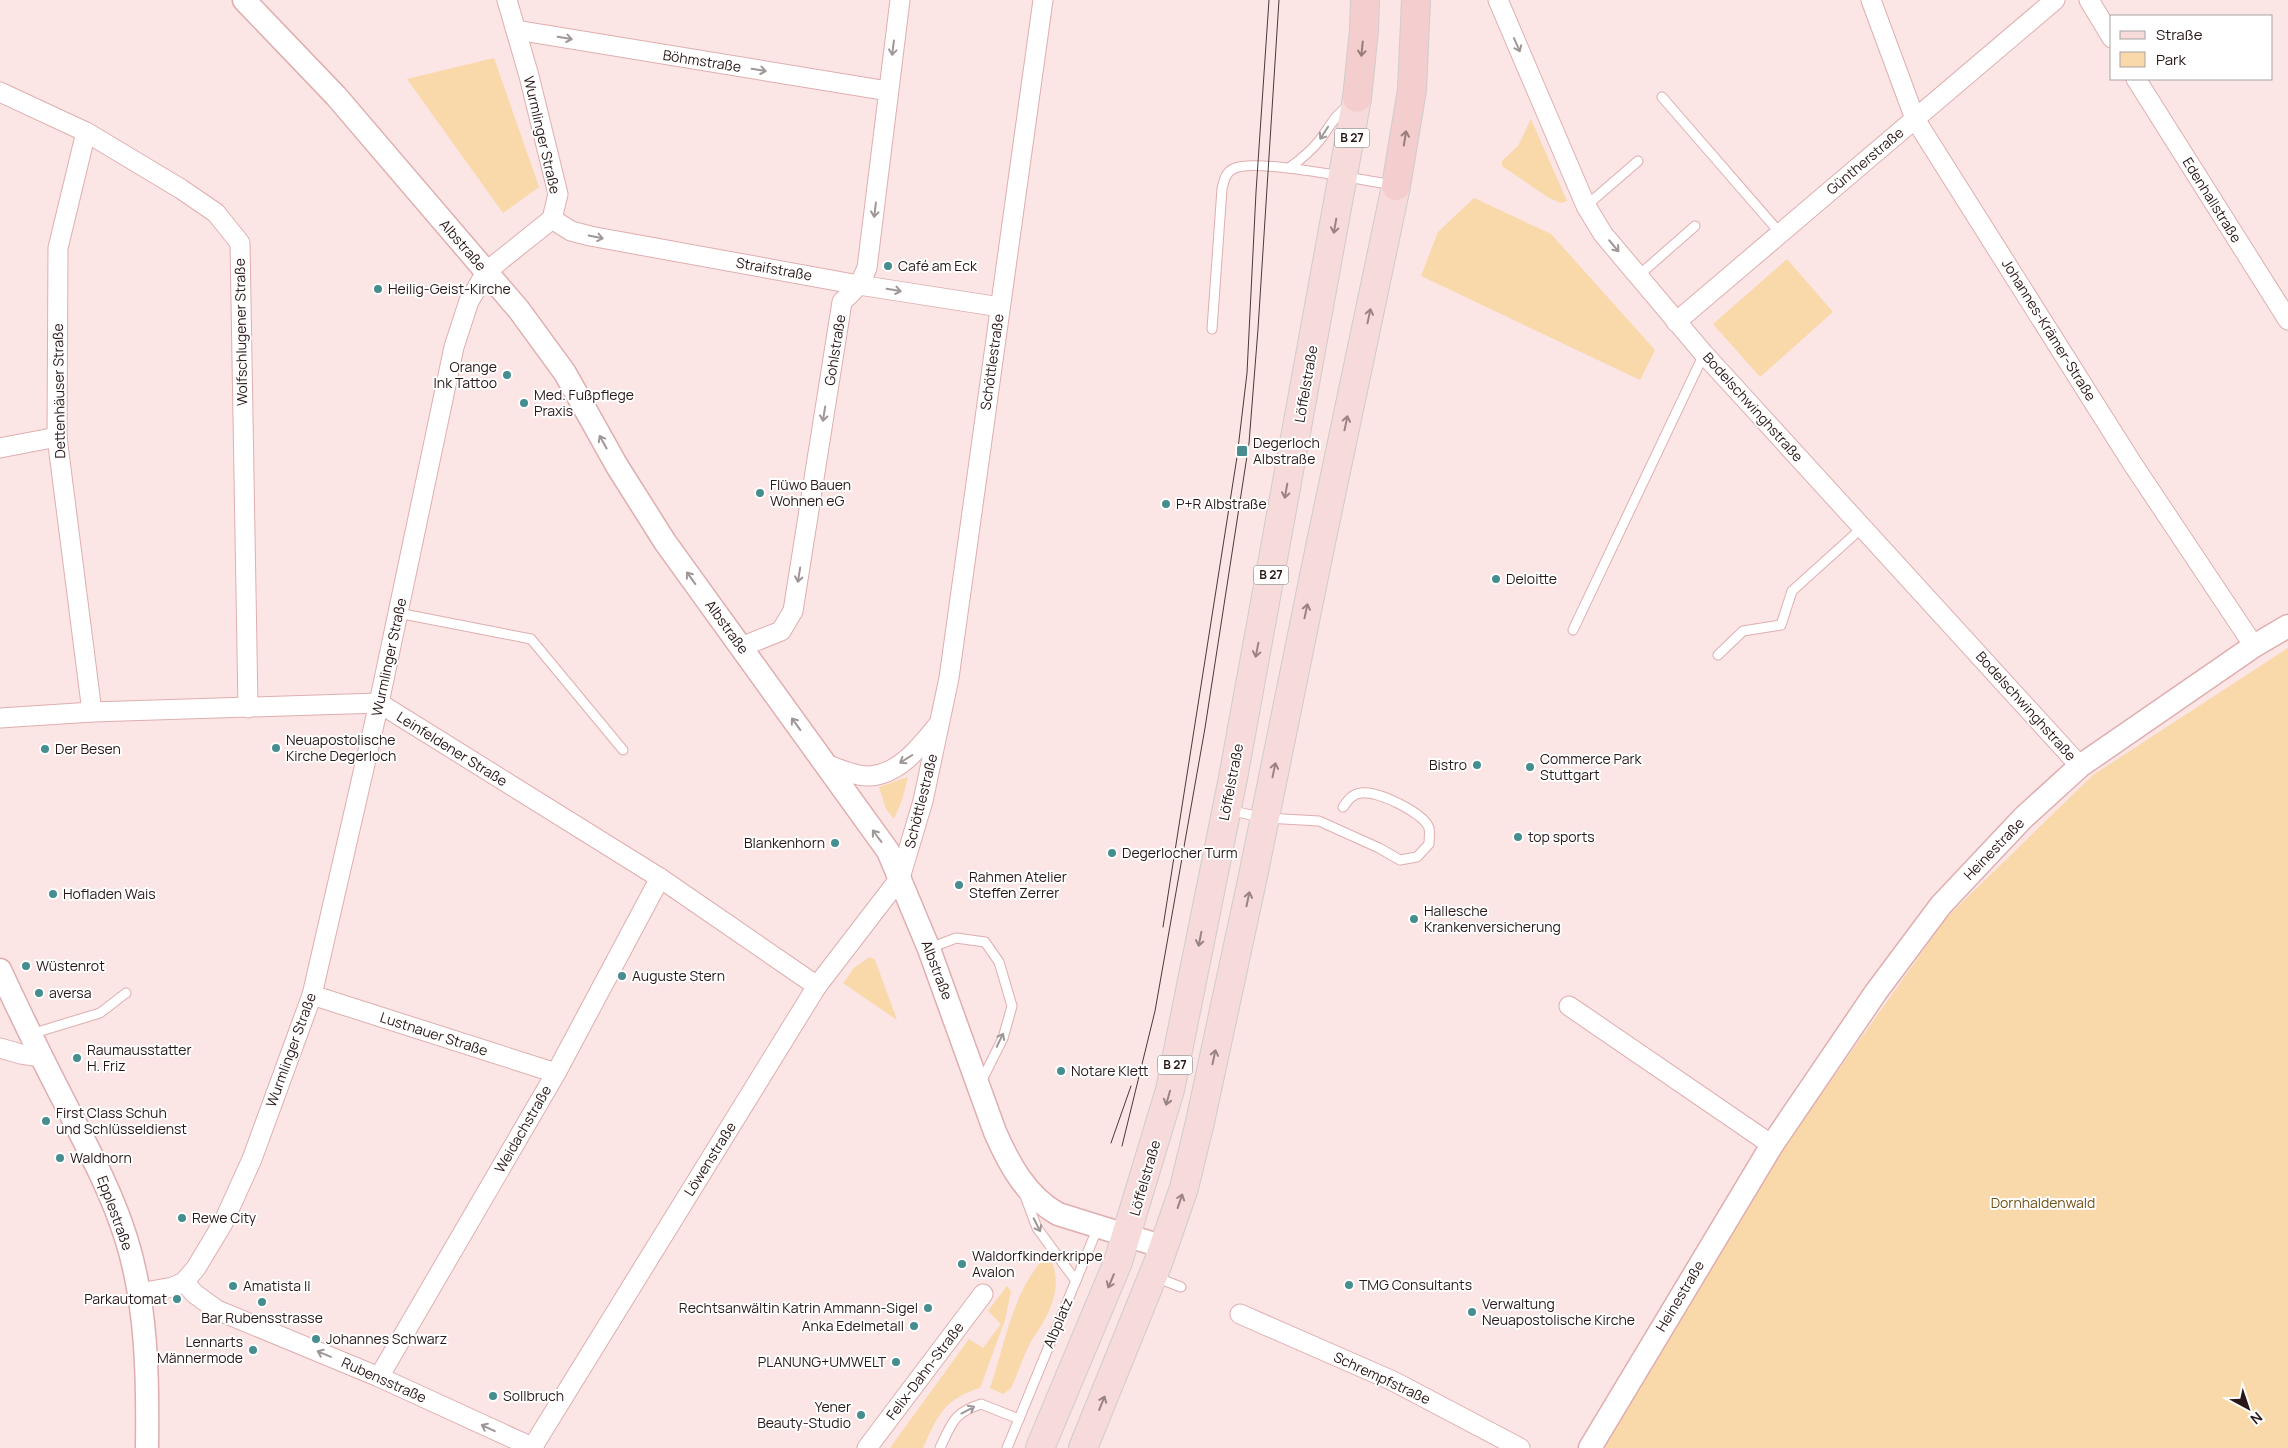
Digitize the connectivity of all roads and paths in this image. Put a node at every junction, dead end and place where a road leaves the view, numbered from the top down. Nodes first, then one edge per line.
1 (244, 0) edge
2 (507, 0) edge
3 (900, 0) edge
4 (1043, 0) edge
5 (1365, 0) edge
6 (1416, 0) edge
7 (1498, 0) edge
8 (1871, 0) edge
9 (2055, 0) edge
10 (2089, 0) edge
11 (516, 30) junction
12 (2110, 35) edge
13 (2137, 80) edge
14 (888, 91) junction
15 (0, 92) edge
16 (1662, 97) dead end
17 (1357, 98) junction
18 (1915, 119) junction
19 (86, 132) junction
20 (1638, 161) dead end
21 (1289, 168) junction
22 (1344, 178) junction
23 (1396, 186) junction
24 (1586, 206) junction
25 (552, 219) junction
26 (1694, 226) dead end
27 (1780, 233) junction
28 (487, 271) junction
29 (1638, 276) junction
30 (859, 285) junction
31 (1000, 307) junction
32 (2288, 320) edge
33 (1676, 322) junction
34 (1212, 329) dead end
35 (1704, 354) junction
36 (58, 437) junction
37 (0, 448) edge
38 (1863, 527) junction
39 (398, 613) junction
40 (2288, 626) edge
41 (1573, 630) dead end
42 (2254, 646) junction
43 (741, 647) junction
44 (1718, 655) dead end
45 (379, 703) junction
46 (248, 708) junction
47 (92, 712) junction
48 (0, 718) edge
49 (939, 724) junction
50 (624, 750) dead end
51 (825, 764) junction
52 (2080, 766) junction
53 (1343, 806) dead end
54 (1226, 810) junction
55 (1264, 818) junction
56 (660, 878) junction
57 (900, 878) junction
58 (929, 949) junction
59 (0, 970) edge
60 (818, 986) junction
61 (126, 993) dead end
62 (312, 994) junction
63 (1569, 1006) dead end
64 (31, 1034) junction
65 (0, 1048) edge
66 (41, 1057) junction
67 (556, 1072) junction
68 (980, 1084) junction
69 (1772, 1145) junction
70 (1020, 1180) junction
71 (1098, 1227) junction
72 (1128, 1235) junction
73 (1164, 1247) junction
74 (1153, 1276) junction
75 (1076, 1280) junction
76 (184, 1282) junction
77 (1181, 1287) dead end
78 (138, 1293) junction
79 (983, 1294) dead end
80 (1240, 1314) dead end
81 (380, 1377) junction
82 (1019, 1419) junction
83 (147, 1448) edge
84 (533, 1448) edge
85 (867, 1448) edge
86 (940, 1448) edge
87 (1006, 1448) edge
88 (1040, 1448) edge
89 (1083, 1448) edge
90 (1520, 1448) edge
91 (1590, 1448) edge

1 - 28 street, Albstraße
2 - 11 street, Wurmlinger Straße
3 -> 14 street, Gohlstraße
4 - 31 street, Schöttlestraße
5 -> 17 highway
23 -> 6 highway
7 -> 24 street, Bodelschwinghstraße
8 - 18 street, Johannes-Krämer-Straße
9 - 18 street, Güntherstraße
10 - 12 street
11 -> 14 street, Böhmstraße
11 - 25 street, Wurmlinger Straße
13 - 32 street, Edenhallstraße
14 -> 30 street, Gohlstraße
15 - 19 street, Wolfschlugener Straße
16 - 27 lane
17 -> 21 lane
17 - 22 main road, Löffelstraße / B 27
18 - 27 street, Güntherstraße
18 - 42 street, Johannes-Krämer-Straße
19 - 36 street, Dettenhäuser Straße
19 - 46 street, Wolfschlugener Straße
20 - 24 lane
21 - 22 lane
21 - 34 lane
22 - 23 lane
22 -> 54 main road, Löffelstraße / B 27
55 -> 23 main road, B 27
24 -> 29 street, Bodelschwinghstraße
25 - 28 street, Wurmlinger Straße
25 -> 30 street, Straifstraße
26 - 29 lane
27 - 33 street, Güntherstraße
28 - 39 street, Wurmlinger Straße
43 -> 28 street, Albstraße
29 - 33 street, Bodelschwinghstraße
30 -> 31 street, Straifstraße
30 -> 43 street, Gohlstraße
31 - 49 street, Schöttlestraße
33 - 35 street, Bodelschwinghstraße
35 - 38 street, Bodelschwinghstraße
35 - 41 lane
36 - 37 street
36 - 47 street, Dettenhäuser Straße
38 - 44 lane
38 - 52 street, Bodelschwinghstraße
39 - 45 street, Wurmlinger Straße
39 - 50 lane
40 - 42 street, Heinestraße
42 - 52 street, Heinestraße
51 -> 43 street, Albstraße
45 - 46 street
45 - 56 street, Leinfeldener Straße
45 - 62 street, Wurmlinger Straße
46 - 47 street
47 - 48 street
49 -> 51 street, Schöttlestraße
49 - 57 street, Schöttlestraße
57 -> 51 street, Albstraße
52 - 69 street, Heinestraße
53 - 55 lane
54 - 55 lane
54 -> 72 main road, Löffelstraße / B 27
73 -> 55 main road, B 27
56 - 60 street, Leinfeldener Straße
56 - 67 street, Weidachstraße
57 - 58 street, Albstraße
57 - 60 street, Löwenstraße
58 - 68 street, Albstraße
68 -> 58 lane
59 - 64 street, Epplestraße
60 - 84 street, Löwenstraße
61 - 64 lane
62 - 67 street, Lustnauer Straße
62 - 76 street, Wurmlinger Straße
63 - 69 street
64 - 66 street, Epplestraße
65 - 66 street
66 - 78 street, Epplestraße
67 - 81 street, Weidachstraße
68 - 70 street, Albstraße
69 - 91 street, Heinestraße
70 - 71 street, Albstraße
70 -> 75 lane
71 - 72 street, Albstraße
71 - 75 lane, Albplatz
72 - 73 street, Albstraße
72 -> 88 main road, Löffelstraße / B 27
73 - 74 main road, B 27
74 - 77 lane
89 -> 74 main road, B 27
75 - 82 lane, Albplatz
76 - 78 street
81 -> 76 street, Rubensstraße
78 - 83 street, Epplestraße
79 - 85 street, Felix-Dahn-Straße
80 - 90 street, Schrempfstraße
84 -> 81 street, Rubensstraße
86 -> 82 lane
82 - 87 lane, Albplatz

